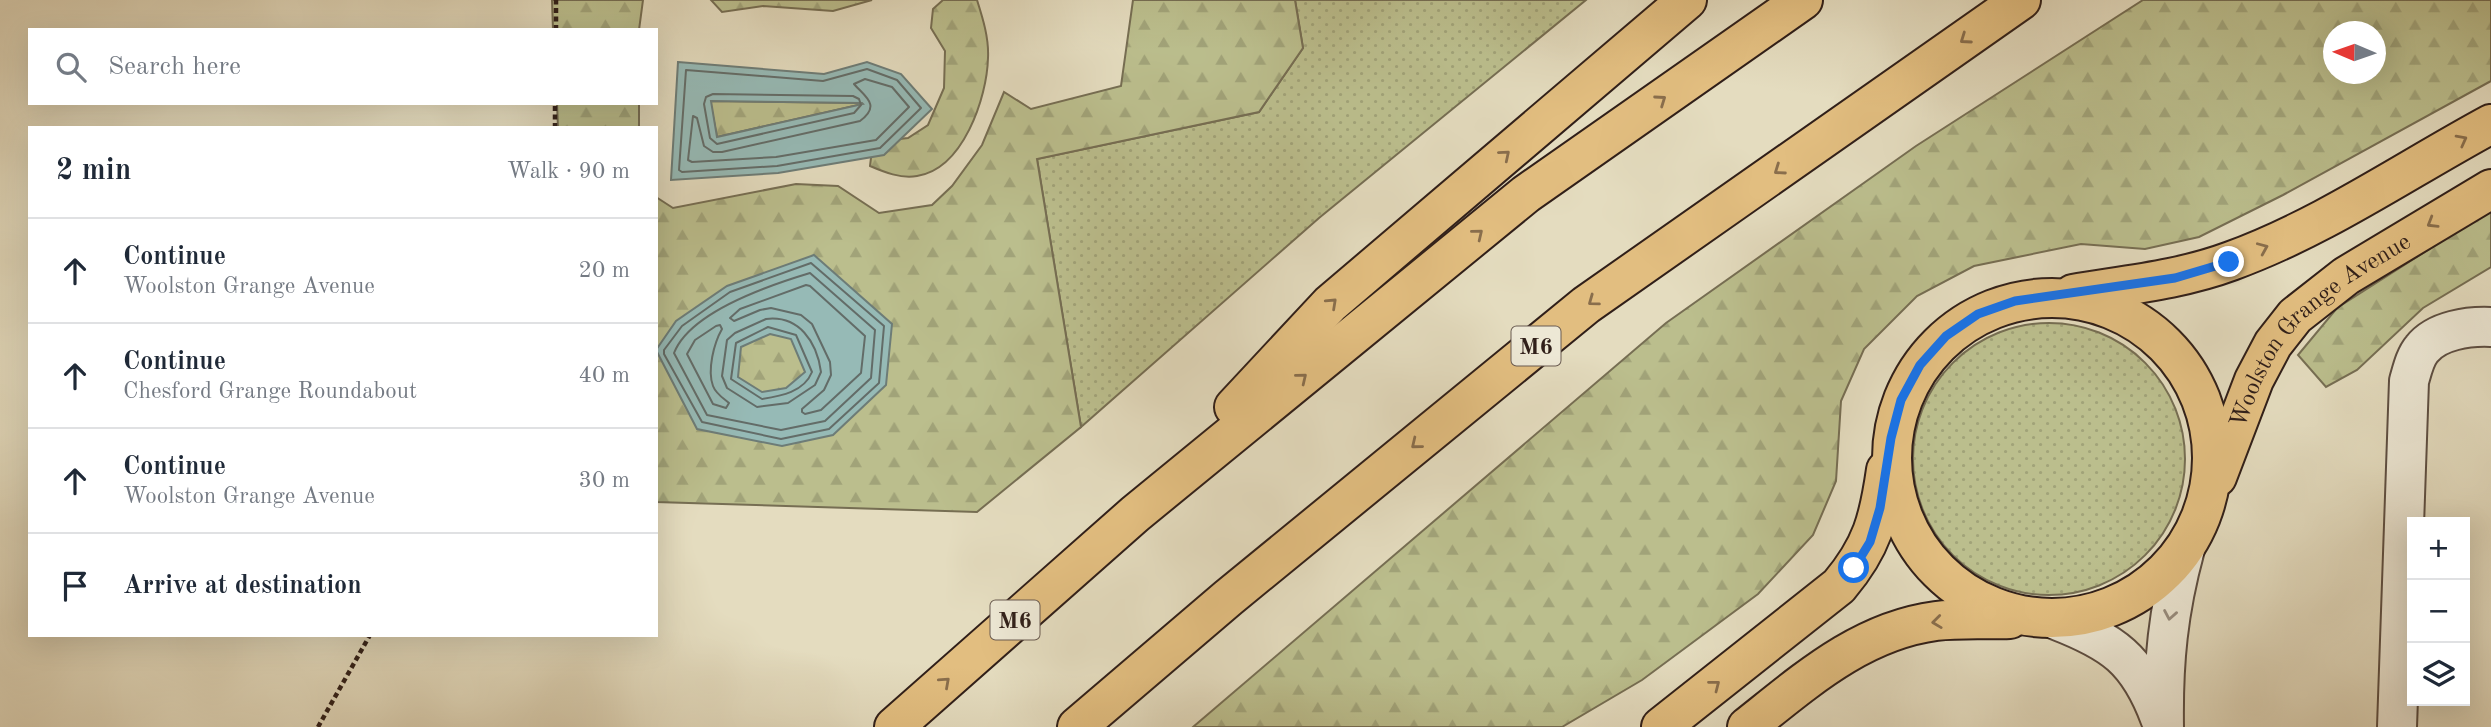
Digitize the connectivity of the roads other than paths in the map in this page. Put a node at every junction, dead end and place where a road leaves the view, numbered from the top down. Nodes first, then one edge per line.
1 (1687, 0) edge
2 (1803, 0) edge
3 (2021, 0) edge
4 (2491, 124) edge
5 (2491, 189) edge
6 (2054, 297) junction
7 (2491, 327) edge
8 (1891, 438) junction
9 (1135, 514) junction
10 (2194, 532) junction
11 (2043, 619) junction
12 (894, 727) edge
13 (1077, 727) edge
14 (1661, 727) edge
15 (1747, 727) edge
16 (2164, 727) edge
17 (2397, 727) edge

9 -> 1 main road, M6
9 -> 2 main road, M6
3 -> 13 main road, M6
6 -> 4 main road
5 -> 10 main road, Woolston Grange Avenue
6 - 8 main road
6 - 10 main road
7 - 17 street
8 - 11 main road
14 -> 8 main road
12 -> 9 main road, M6
10 - 11 main road
10 -> 16 street
11 -> 15 main road
11 - 16 street

